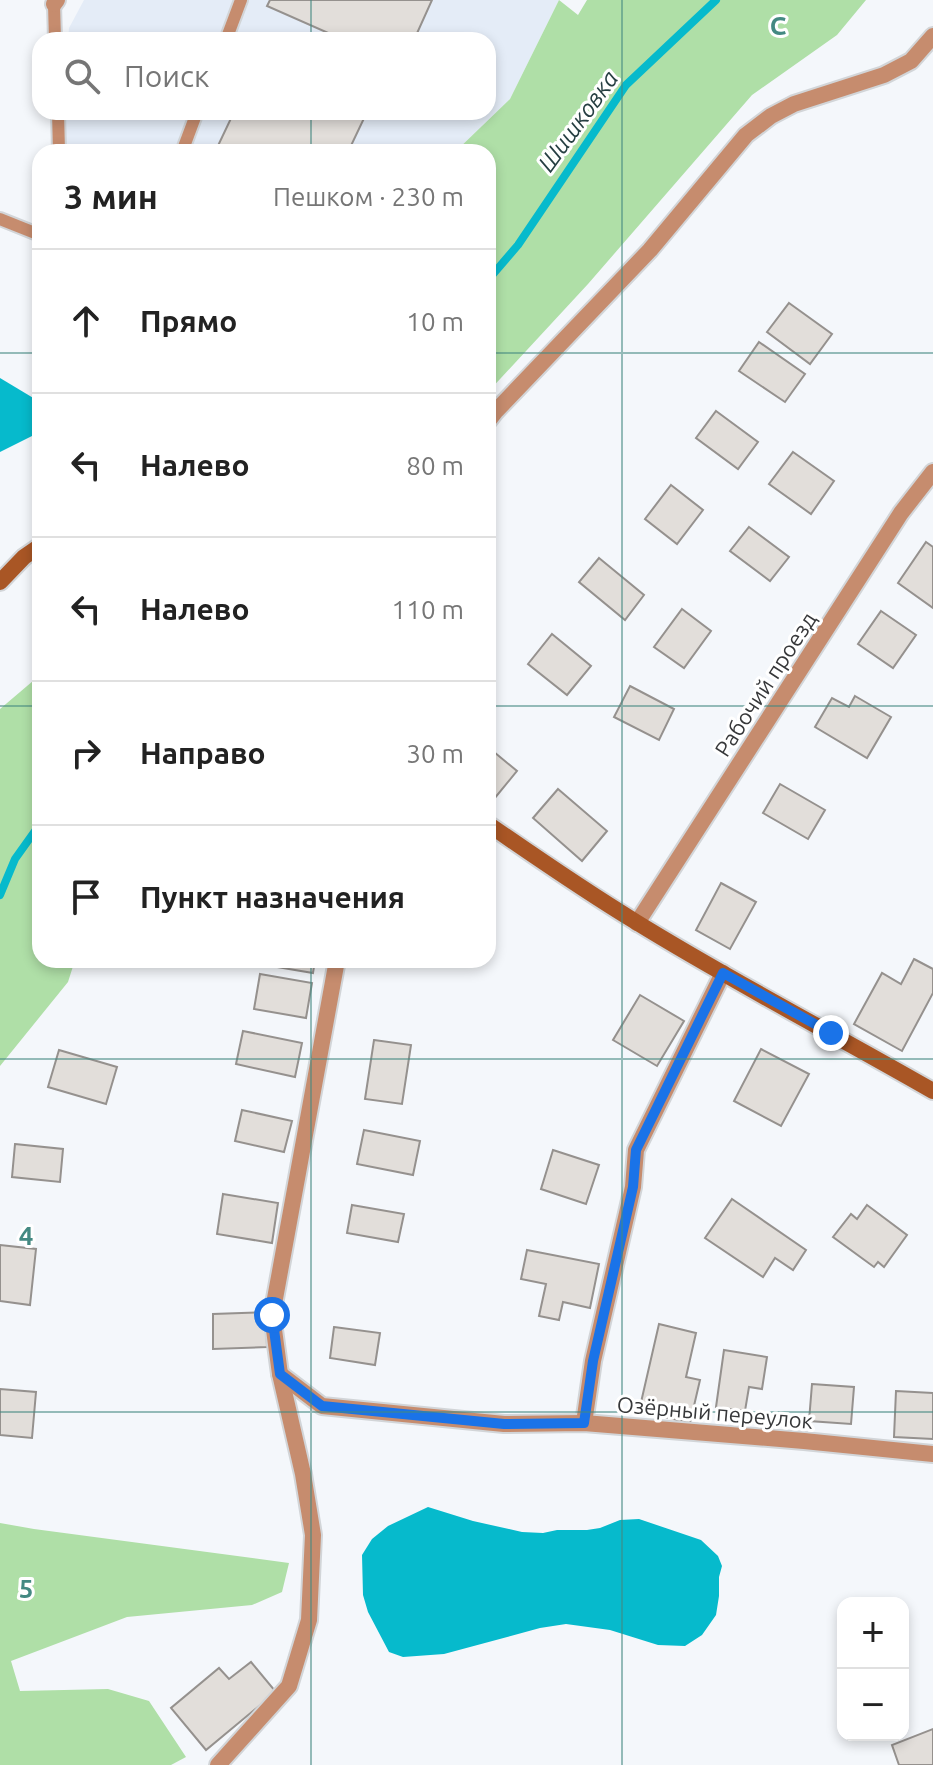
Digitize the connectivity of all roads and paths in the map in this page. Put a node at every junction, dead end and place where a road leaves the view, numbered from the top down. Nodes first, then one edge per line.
1 (241, 0) edge
2 (56, 2) edge
3 (55, 32) edge
4 (229, 32) edge
5 (933, 36) edge
6 (58, 120) edge
7 (194, 120) edge
8 (59, 144) edge
9 (185, 144) edge
10 (0, 219) edge
11 (32, 232) edge
12 (496, 411) edge
13 (933, 472) edge
14 (32, 552) edge
15 (0, 582) edge
16 (496, 830) edge
17 (637, 923) junction
18 (336, 968) edge
19 (723, 973) junction
20 (933, 1091) edge
21 (280, 1374) junction
22 (584, 1423) junction
23 (933, 1454) edge
24 (218, 1765) edge

1 - 4 lane
2 - 3 lane
5 - 12 street
6 - 8 lane
7 - 9 lane
10 - 11 lane
13 - 17 street, Рабочий проезд
14 - 15 street
16 - 17 street
17 - 19 street
18 - 21 street
19 - 20 street
19 - 22 street, Озёрный переулок
21 - 22 street
21 - 24 street
22 - 23 street, Озёрный переулок

